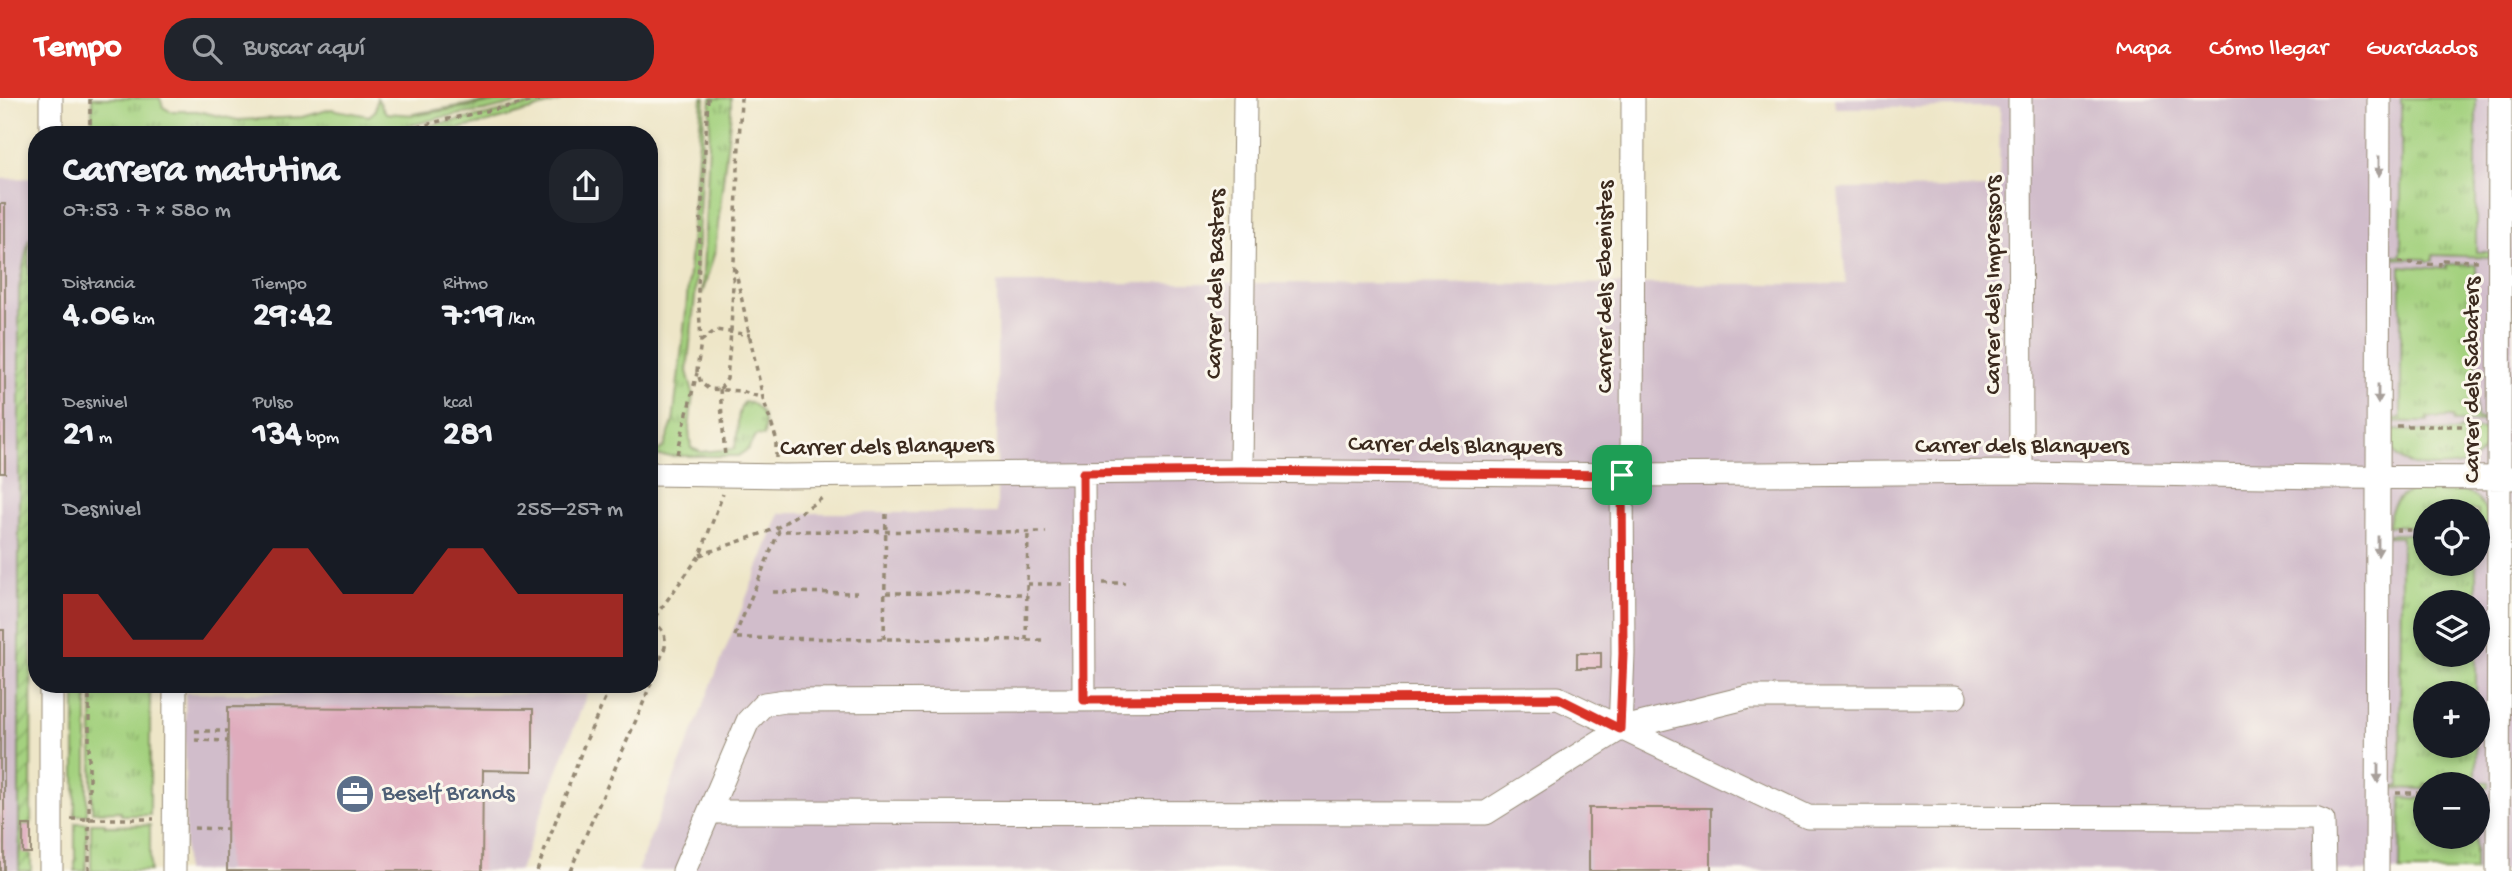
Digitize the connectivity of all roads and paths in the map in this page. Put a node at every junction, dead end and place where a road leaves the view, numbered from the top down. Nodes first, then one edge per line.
1 (51, 98) edge
2 (90, 98) edge
3 (548, 98) edge
4 (708, 98) edge
5 (741, 98) edge
6 (1245, 98) edge
7 (1633, 98) edge
8 (2020, 98) edge
9 (2379, 98) edge
10 (2500, 98) edge
11 (51, 126) edge
12 (90, 126) edge
13 (422, 126) edge
14 (2490, 261) dead end
15 (2388, 262) dead end
16 (734, 263) junction
17 (731, 331) junction
18 (750, 334) junction
19 (701, 341) junction
20 (697, 371) junction
21 (720, 389) junction
22 (763, 398) junction
23 (2388, 426) dead end
24 (2490, 426) dead end
25 (725, 451) dead end
26 (677, 456) dead end
27 (1241, 471) junction
28 (2021, 471) junction
29 (1083, 473) junction
30 (658, 474) edge
31 (843, 475) junction
32 (1627, 475) junction
33 (776, 476) junction
34 (2378, 477) junction
35 (2506, 478) edge
36 (729, 500) dead end
37 (886, 513) dead end
38 (2388, 530) dead end
39 (2413, 530) edge
40 (886, 532) junction
41 (1046, 532) dead end
42 (1028, 533) junction
43 (700, 555) junction
44 (1108, 583) dead end
45 (1125, 583) dead end
46 (1027, 584) junction
47 (1070, 584) dead end
48 (773, 592) dead end
49 (858, 593) dead end
50 (886, 593) junction
51 (1027, 594) junction
52 (658, 613) edge
53 (658, 625) edge
54 (884, 639) junction
55 (1026, 640) junction
56 (1042, 640) dead end
57 (658, 665) edge
58 (51, 693) edge
59 (89, 693) edge
60 (175, 693) edge
61 (608, 693) edge
62 (647, 693) edge
63 (1955, 697) dead end
64 (1084, 700) junction
65 (1620, 729) junction
66 (189, 731) dead end
67 (228, 731) dead end
68 (189, 740) dead end
69 (228, 741) dead end
70 (2387, 792) dead end
71 (2413, 793) edge
72 (710, 812) junction
73 (62, 819) dead end
74 (89, 819) junction
75 (163, 819) dead end
76 (189, 828) dead end
77 (227, 829) dead end
78 (51, 871) edge
79 (89, 871) edge
80 (174, 871) edge
81 (537, 871) edge
82 (570, 871) edge
83 (684, 871) edge
84 (2324, 871) edge
85 (2377, 871) edge
86 (2498, 871) edge

1 - 11 street
2 - 12 path
3 - 13 path
4 - 19 path
5 - 16 path
6 - 27 street, Carrer dels Basters
7 - 32 street, Carrer dels Ebenistes
8 - 28 street, Carrer dels Impressors
9 -> 34 street
10 - 35 street, Carrer dels Sabaters
14 - 15 path
16 - 17 path
16 - 18 path
17 - 18 path
17 - 19 path
17 - 21 path
18 - 22 path
19 - 20 path
20 - 21 path
20 - 26 path
21 - 22 path
21 - 25 path
22 - 33 path
23 - 24 path
27 - 29 street, Carrer dels Blanquers
27 - 32 street, Carrer dels Blanquers
28 - 32 street, Carrer dels Blanquers
28 - 34 street, Carrer dels Blanquers
29 - 31 street, Carrer dels Blanquers
29 - 64 street
30 - 33 street, Carrer dels Blanquers
31 - 33 street, Carrer dels Blanquers
31 - 43 path
32 - 65 street, Carrer dels Ebenistes
34 - 35 street, Carrer dels Blanquers
34 -> 85 street
35 - 86 street, Carrer dels Sabaters
36 - 43 path
37 - 40 path
38 - 39 path
40 - 42 path
40 - 50 path
40 - 54 path
41 - 42 path
42 - 46 path
43 - 52 path
44 - 45 path
46 - 47 path
46 - 51 path
48 - 49 path
50 - 51 path
50 - 54 path
51 - 55 path
53 - 57 path
54 - 55 path
55 - 56 path
58 - 78 street
59 - 74 path
60 - 80 street
61 - 81 path
62 - 82 path
63 - 65 street
64 - 65 street
64 - 72 street
65 - 72 street
65 - 84 street
66 - 67 path
68 - 69 path
70 - 71 path
72 - 83 street
73 - 74 path
74 - 75 path
74 - 79 path
76 - 77 path

